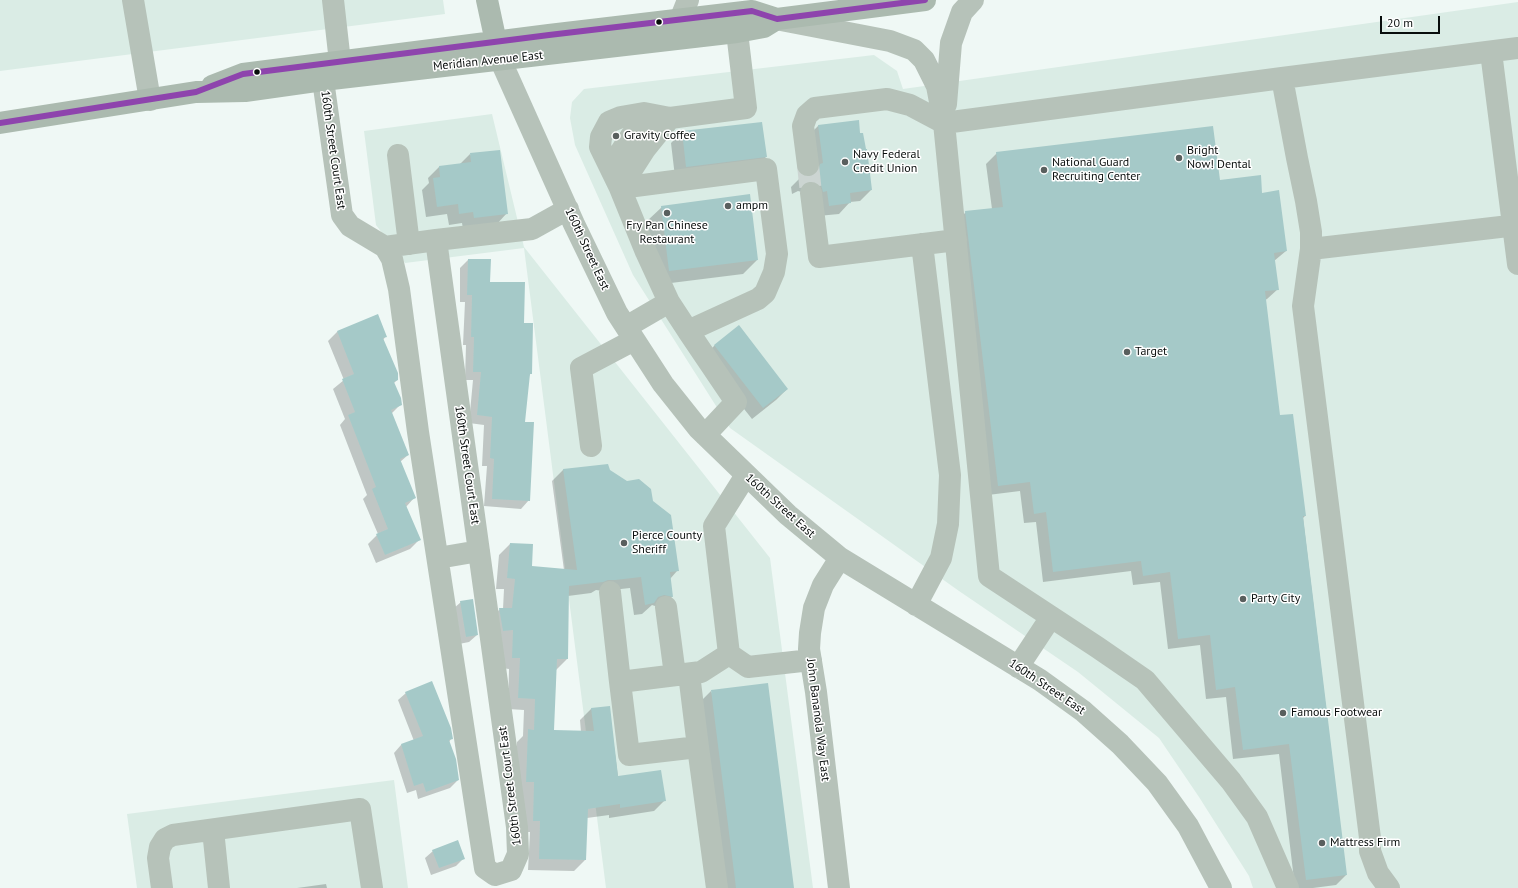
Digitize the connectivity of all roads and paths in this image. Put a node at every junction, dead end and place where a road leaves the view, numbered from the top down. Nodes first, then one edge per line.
1 (133, 0) edge
2 (333, 0) edge
3 (487, 0) edge
4 (925, 0) edge
5 (973, 0) edge
6 (748, 6) edge
7 (684, 10) edge
8 (777, 19) junction
9 (737, 32) junction
10 (1518, 48) edge
11 (498, 50) junction
12 (1491, 52) junction
13 (340, 62) junction
14 (1282, 78) junction
15 (323, 80) junction
16 (196, 92) junction
17 (150, 100) junction
18 (670, 118) junction
19 (0, 123) edge
20 (944, 123) junction
21 (398, 155) dead end
22 (808, 165) tunnel mouth
23 (620, 188) junction
24 (811, 193) tunnel mouth
25 (568, 209) junction
26 (1516, 226) edge
27 (436, 240) junction
28 (956, 240) junction
29 (409, 244) junction
30 (922, 244) junction
31 (385, 247) junction
32 (1312, 249) junction
33 (1518, 264) edge
34 (669, 302) junction
35 (688, 331) junction
36 (630, 333) junction
37 (705, 435) junction
38 (591, 446) dead end
39 (746, 475) junction
40 (479, 551) junction
41 (438, 558) junction
42 (840, 558) junction
43 (610, 592) dead end
44 (916, 605) junction
45 (666, 607) dead end
46 (1051, 617) junction
47 (729, 654) junction
48 (811, 660) junction
49 (1018, 667) junction
50 (682, 674) junction
51 (620, 682) junction
52 (698, 747) junction
53 (213, 830) junction
54 (162, 888) edge
55 (219, 888) edge
56 (372, 888) edge
57 (717, 888) edge
58 (839, 888) edge
59 (1221, 888) edge
60 (1288, 888) edge
61 (1389, 888) edge

1 - 17 street
2 - 13 street
3 - 11 main road, 160th Street East
4 - 8 main road, Meridian Avenue East
5 - 20 street
6 - 7 main road, Meridian Avenue East
6 - 8 main road, Meridian Avenue East
7 - 11 main road, Meridian Avenue East
8 - 9 main road, Meridian Avenue East
8 - 20 street
9 - 11 main road, Meridian Avenue East
9 - 18 street
10 - 12 street
11 - 13 main road, Meridian Avenue East
11 - 15 main road, Meridian Avenue East
11 - 25 street, 160th Street East
12 - 14 street
12 - 26 street
13 - 16 main road, Meridian Avenue East
14 - 20 street
14 - 32 street
15 - 16 main road, Meridian Avenue East
15 - 31 street, 160th Street Court East
16 - 17 main road, Meridian Avenue East
17 - 19 main road, Meridian Avenue East
18 - 23 street
18 - 23 street
20 - 22 street
20 - 28 street
21 - 29 street
23 - 34 street
23 - 35 street
24 - 30 street
25 - 27 street
25 - 36 street, 160th Street East
26 - 32 street
26 - 33 street
27 - 29 street
27 - 40 street, 160th Street Court East
28 - 30 street
28 - 46 street
29 - 31 street
30 - 44 street
31 - 41 street, 160th Street Court East
32 - 61 street
34 - 35 street
34 - 36 street
35 - 37 street
36 - 37 street, 160th Street East
36 - 38 street
37 - 39 street, 160th Street East
39 - 42 street, 160th Street East
39 - 47 street
40 - 41 street
40 - 41 street, 160th Street Court East
42 - 44 street, 160th Street East
42 - 48 street, John Bananola Way East
43 - 51 street
44 - 49 street, 160th Street East
45 - 50 street
46 - 49 street
46 - 60 street
47 - 48 street
47 - 50 street
48 - 58 street, John Bananola Way East
49 - 59 street, 160th Street East
50 - 51 street
50 - 52 street
51 - 52 street
52 - 57 street
53 - 54 street
53 - 55 street
53 - 56 street

